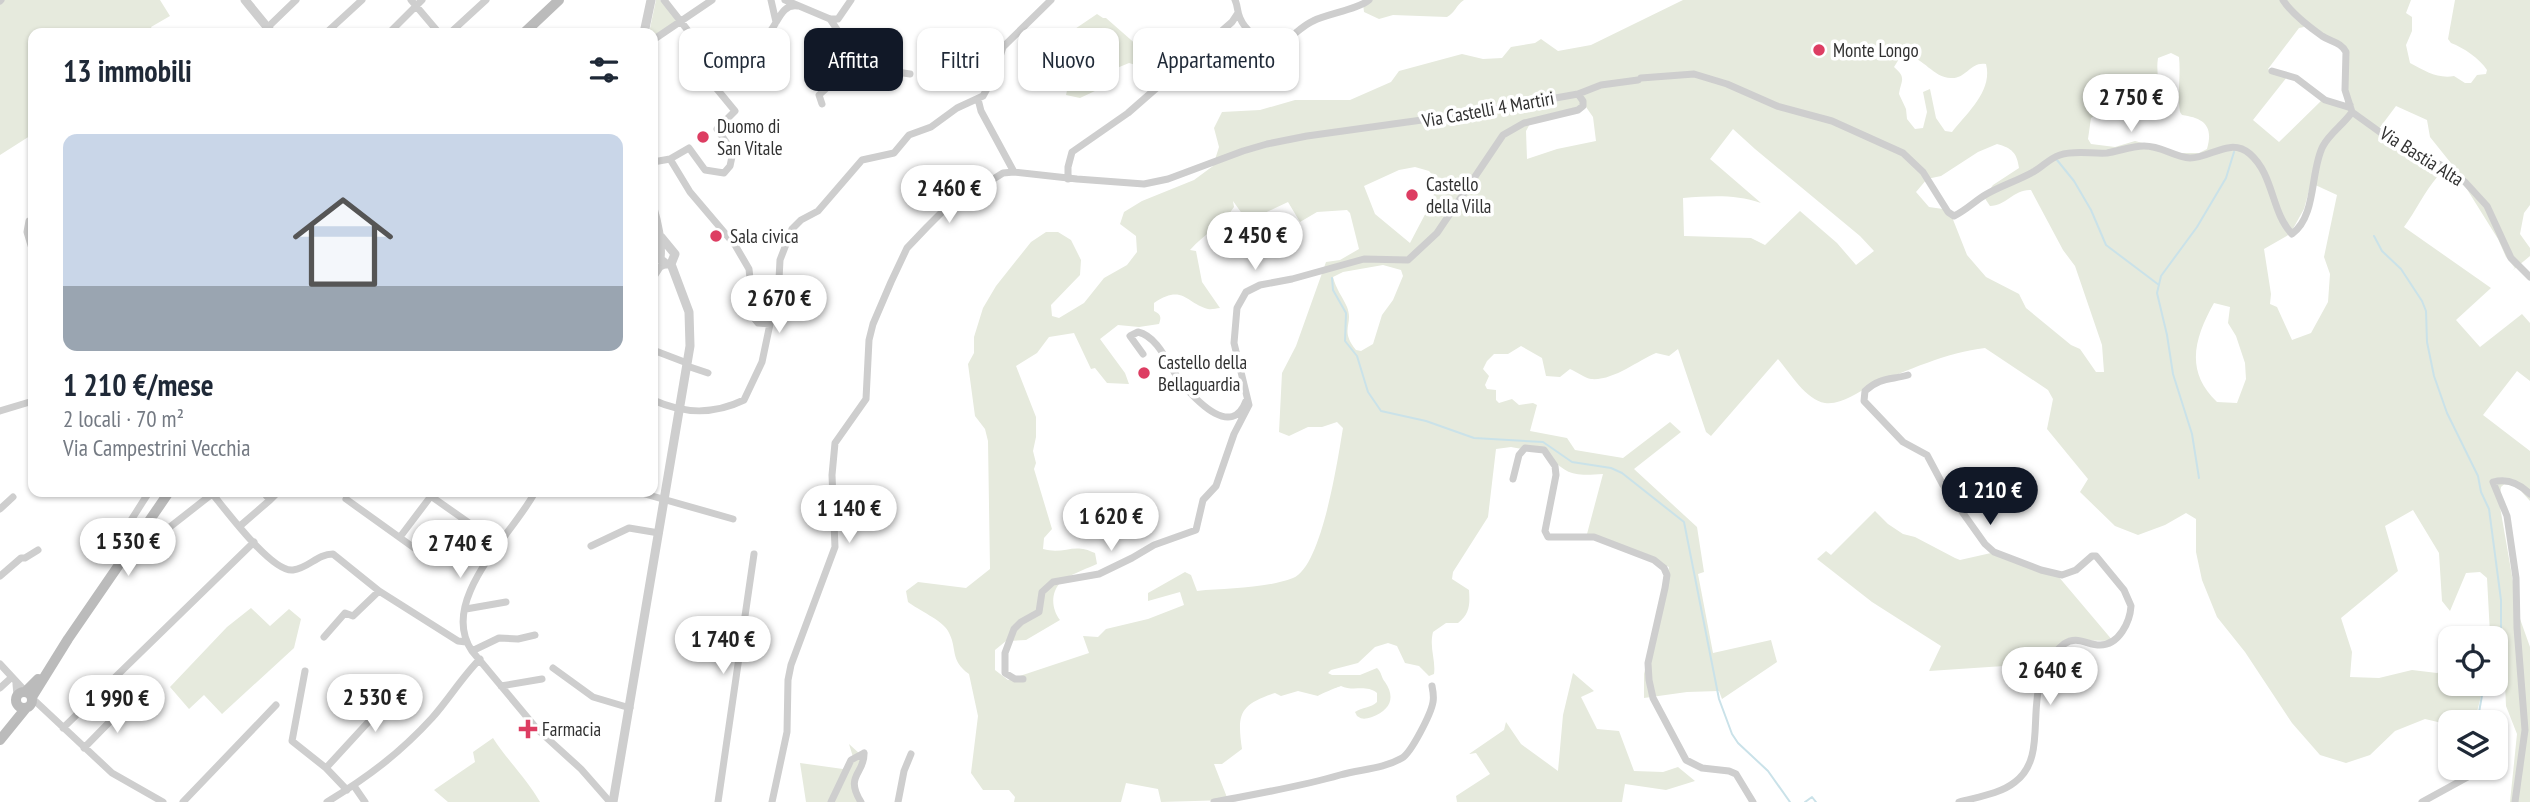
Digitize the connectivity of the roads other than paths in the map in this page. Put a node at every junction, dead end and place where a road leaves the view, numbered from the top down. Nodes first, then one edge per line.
1 (244, 0) edge
2 (296, 0) edge
3 (362, 0) edge
4 (486, 0) edge
5 (559, 0) edge
6 (650, 0) edge
7 (664, 0) edge
8 (712, 0) edge
9 (771, 0) edge
10 (785, 0) edge
11 (851, 0) edge
12 (1051, 0) edge
13 (1235, 0) edge
14 (1369, 0) edge
15 (2283, 0) edge
16 (416, 2) edge
17 (797, 6) junction
18 (1238, 13) junction
19 (830, 19) junction
20 (682, 22) junction
21 (776, 23) junction
22 (268, 28) edge
23 (272, 28) edge
24 (331, 28) edge
25 (393, 28) edge
26 (435, 28) edge
27 (455, 28) edge
28 (529, 28) edge
29 (645, 28) edge
30 (687, 28) edge
31 (772, 28) edge
32 (836, 28) edge
33 (658, 37) edge
34 (2272, 71) dead end
35 (903, 73) edge
36 (910, 74) dead end
37 (719, 91) edge
38 (823, 91) edge
39 (1578, 94) junction
40 (978, 99) junction
41 (822, 104) dead end
42 (2351, 109) junction
43 (670, 159) junction
44 (658, 161) edge
45 (1014, 172) junction
46 (1068, 179) junction
47 (658, 227) edge
48 (668, 264) junction
49 (658, 270) edge
50 (2530, 277) edge
51 (770, 324) junction
52 (658, 351) edge
53 (1143, 354) dead end
54 (687, 364) junction
55 (708, 373) dead end
56 (1908, 375) dead end
57 (1247, 397) junction
58 (658, 402) edge
59 (28, 403) edge
60 (680, 410) junction
61 (0, 411) edge
62 (1513, 479) dead end
63 (2530, 494) edge
64 (13, 497) dead end
65 (146, 497) edge
66 (166, 497) edge
67 (207, 497) edge
68 (215, 497) edge
69 (267, 497) edge
70 (273, 497) edge
71 (426, 497) edge
72 (432, 497) edge
73 (532, 497) edge
74 (655, 497) edge
75 (346, 499) dead end
76 (270, 500) junction
77 (665, 500) junction
78 (0, 509) edge
79 (733, 519) dead end
80 (240, 526) junction
81 (659, 533) junction
82 (400, 537) junction
83 (138, 538) junction
84 (254, 542) junction
85 (499, 544) junction
86 (591, 546) dead end
87 (38, 550) dead end
88 (113, 553) dead end
89 (754, 554) dead end
90 (431, 560) dead end
91 (0, 576) edge
92 (379, 592) junction
93 (506, 602) dead end
94 (466, 609) junction
95 (535, 635) dead end
96 (324, 637) dead end
97 (462, 642) junction
98 (472, 650) junction
99 (480, 659) junction
100 (0, 664) edge
101 (553, 668) dead end
102 (305, 671) dead end
103 (542, 679) dead end
104 (1023, 679) dead end
105 (405, 682) dead end
106 (501, 686) junction
107 (1432, 686) dead end
108 (0, 688) edge
109 (23, 695) junction
110 (130, 701) dead end
111 (276, 705) dead end
112 (630, 708) junction
113 (63, 729) junction
114 (0, 738) edge
115 (84, 748) junction
116 (911, 754) dead end
117 (326, 768) junction
118 (2462, 780) edge
119 (350, 788) junction
120 (163, 802) edge
121 (183, 802) edge
122 (327, 802) edge
123 (365, 802) edge
124 (612, 802) edge
125 (718, 802) edge
126 (772, 802) edge
127 (831, 802) edge
128 (861, 802) edge
129 (898, 802) edge
130 (1214, 802) edge
131 (1753, 802) edge
132 (1959, 802) edge
133 (2422, 802) edge
134 (2515, 802) edge

1 - 22 street
2 - 23 street
3 - 24 street
4 - 27 street
5 - 28 main road
6 - 29 street
7 - 20 street
8 - 20 street
9 - 21 street
10 - 17 street
11 - 19 street
12 - 40 street
13 - 18 street
14 - 18 street
15 - 42 street
16 - 25 street
16 - 26 street
17 - 19 street
17 - 21 street
18 - 46 street
19 - 32 street
20 - 30 street
20 - 33 street
21 - 31 street
34 - 42 street, Via Bastia Alta
35 - 36 street
37 - 43 street
38 - 41 street
39 - 42 street
39 - 46 street, Via Castelli 4 Martiri
39 - 57 street, Via Castelli 4 Martiri
40 - 45 street
40 - 51 street
42 - 50 street, Via Bastia Alta
43 - 44 street
43 - 51 street
45 - 46 street, Via Castelli 4 Martiri
45 - 126 street
47 - 48 street
48 - 49 street
48 - 54 street
51 - 60 street
52 - 54 street
53 - 57 street
54 - 55 street
54 - 60 street
56 - 132 street
57 - 104 street
58 - 60 street
59 - 61 street
60 - 77 street
62 - 131 street
63 - 134 street
64 - 78 street
65 - 88 street
66 - 83 main road
67 - 83 street
68 - 80 street
69 - 76 street
70 - 76 street
71 - 82 street
72 - 85 street
73 - 85 street
74 - 77 street
75 - 82 street
76 - 80 street
77 - 79 street
77 - 81 street
80 - 84 street
81 - 86 street
81 - 112 street
82 - 90 street
83 - 109 main road
84 - 92 street
84 - 113 street
85 - 94 street
87 - 91 street
89 - 125 street
92 - 96 street
92 - 97 street
93 - 94 street
94 - 97 street
95 - 98 street
97 - 98 street
98 - 99 street
99 - 106 street
99 - 119 street
100 - 109 street
101 - 112 street
102 - 117 street
103 - 106 street
105 - 117 street
106 - 124 street
107 - 130 street
108 - 109 street
109 - 113 street
109 - 114 main road
110 - 115 street
111 - 121 street
112 - 124 street
113 - 115 street
115 - 120 street
116 - 129 street
117 - 119 street
118 - 133 street
119 - 122 street
119 - 123 street
127 - 128 street

